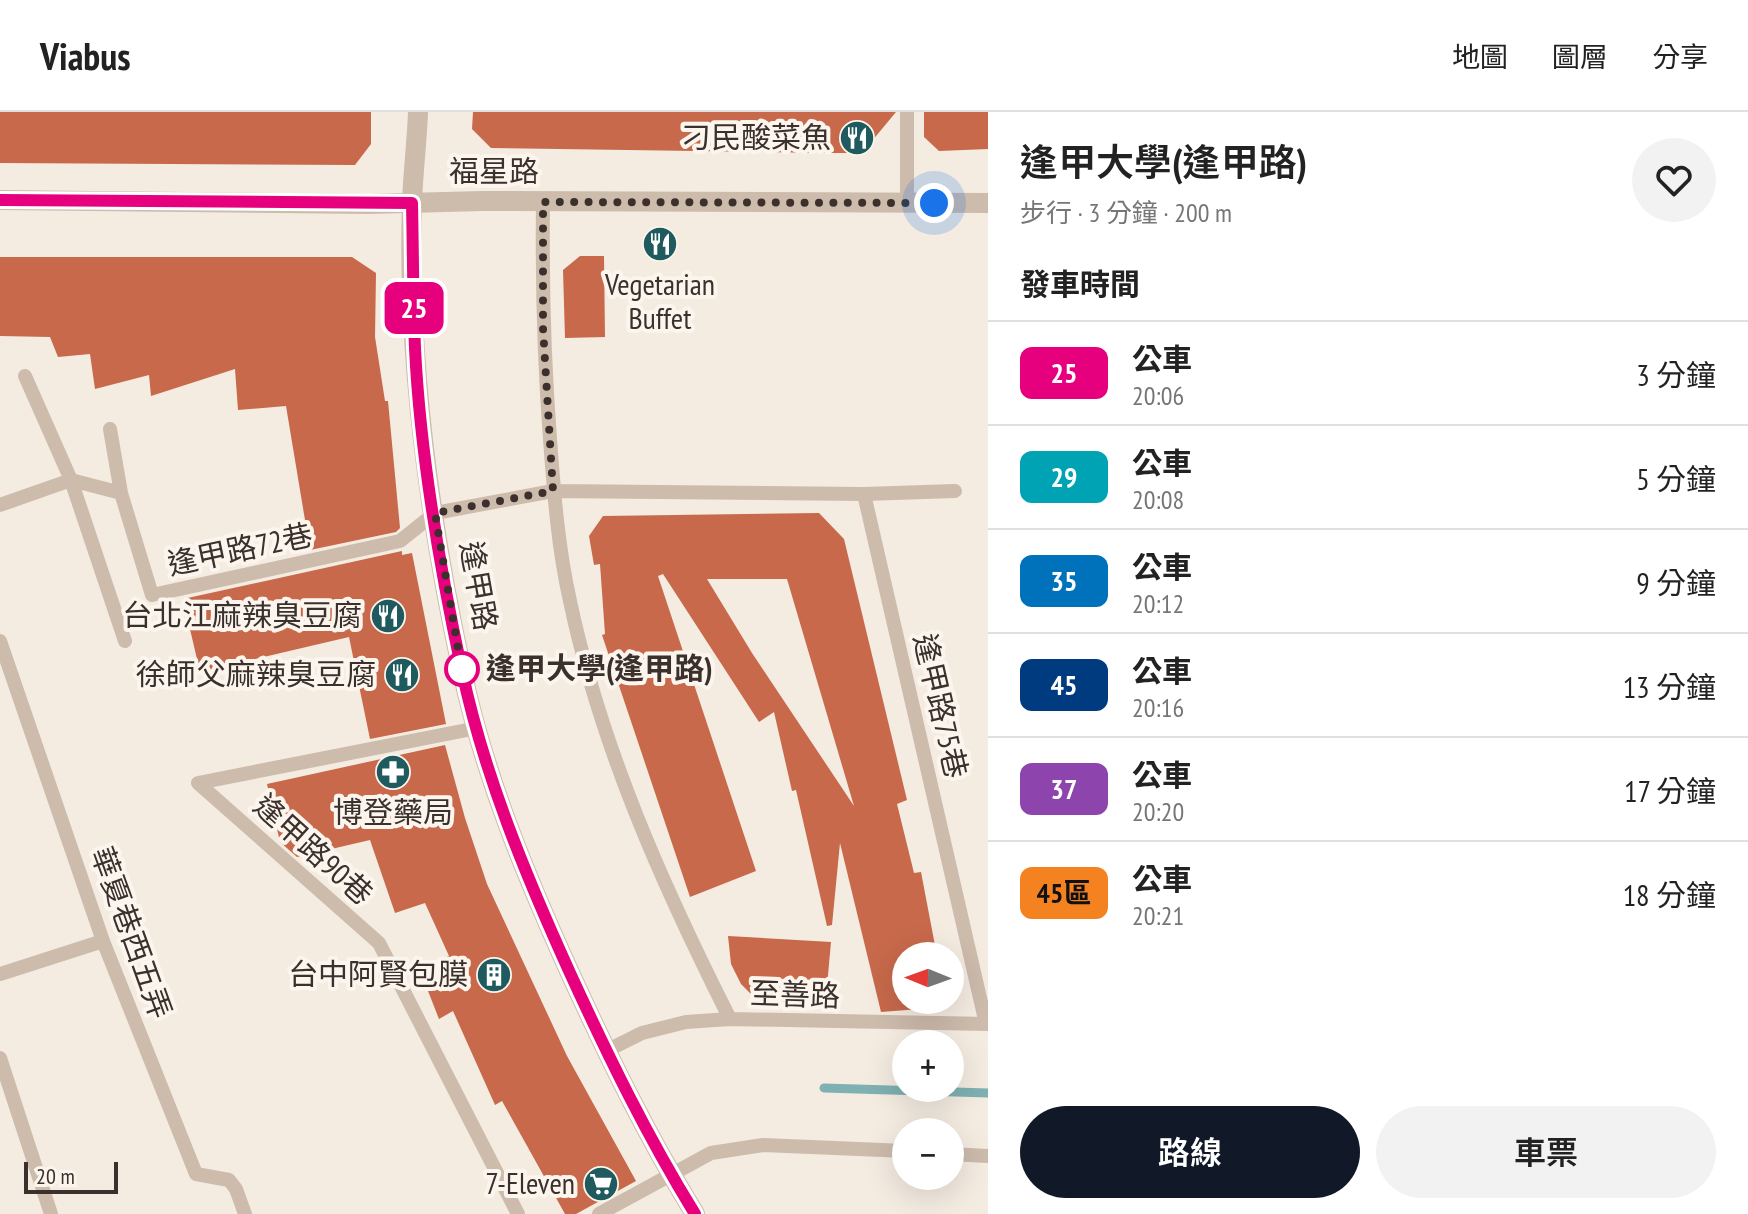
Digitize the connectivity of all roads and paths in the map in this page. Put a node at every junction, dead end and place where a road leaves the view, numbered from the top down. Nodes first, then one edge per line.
1 (418, 112) edge
2 (907, 112) edge
3 (0, 200) edge
4 (543, 202) junction
5 (907, 202) junction
6 (412, 203) junction
7 (988, 203) edge
8 (25, 376) dead end
9 (110, 429) dead end
10 (71, 480) junction
11 (553, 491) junction
12 (955, 491) dead end
13 (121, 493) junction
14 (864, 494) junction
15 (0, 505) edge
16 (435, 513) junction
17 (0, 641) edge
18 (125, 641) dead end
19 (477, 728) junction
20 (103, 941) junction
21 (0, 974) edge
22 (730, 1019) junction
23 (987, 1024) edge
24 (606, 1051) junction
25 (0, 1058) edge
26 (892, 1150) edge
27 (964, 1155) edge
28 (988, 1156) edge
29 (671, 1174) junction
30 (51, 1214) edge
31 (245, 1214) edge
32 (518, 1214) edge
33 (599, 1214) edge
34 (695, 1214) edge

1 - 6 street, 逢甲路
2 - 5 lane
3 - 6 street, 福星路
4 - 5 street, 福星路
4 - 6 street, 福星路
4 - 11 lane
5 - 7 street, 福星路
6 - 16 street, 逢甲路
8 - 10 lane
9 - 13 lane
10 - 13 lane
10 - 15 lane
10 - 18 lane
11 - 14 lane
11 - 16 lane
11 - 22 lane
12 - 14 lane
13 - 16 lane, 逢甲路72巷
14 - 23 lane, 逢甲路75巷
16 - 19 street, 逢甲路
17 - 20 lane, 華夏巷西五弄
19 - 24 street, 逢甲路
19 - 32 lane, 逢甲路90巷
20 - 21 lane
20 - 31 lane, 華夏巷西五弄
22 - 23 lane, 至善路
22 - 24 lane, 至善路
24 - 29 street, 逢甲路
25 - 30 lane
26 - 29 lane
27 - 28 lane
29 - 33 lane
29 - 34 street, 逢甲路

